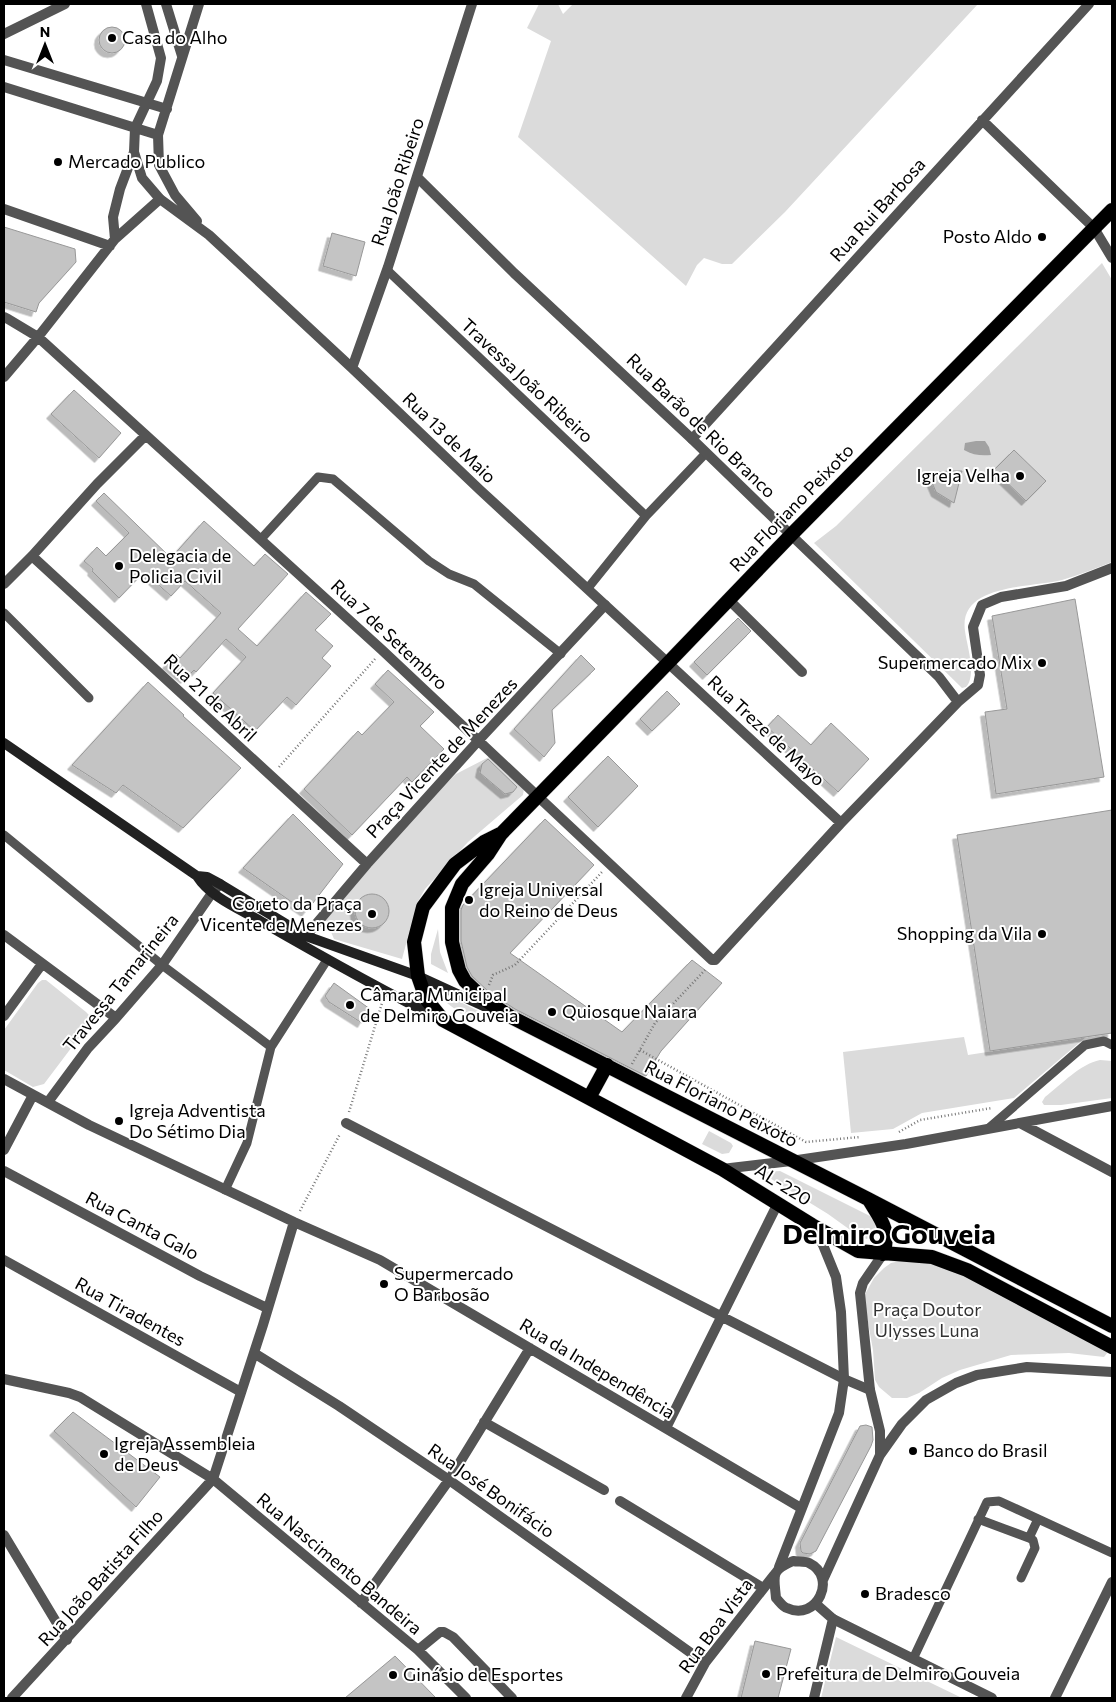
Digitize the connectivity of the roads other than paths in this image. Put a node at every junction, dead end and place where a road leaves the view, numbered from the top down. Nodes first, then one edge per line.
1 (65, 4) edge
2 (146, 4) edge
3 (166, 4) edge
4 (199, 4) edge
5 (472, 4) edge
6 (1090, 4) edge
7 (4, 34) edge
8 (182, 56) junction
9 (4, 60) edge
10 (4, 87) edge
11 (146, 103) junction
12 (167, 109) junction
13 (982, 120) junction
14 (135, 128) junction
15 (158, 135) junction
16 (134, 152) junction
17 (417, 178) junction
18 (160, 199) junction
19 (4, 209) edge
20 (1112, 210) edge
21 (1094, 228) junction
22 (209, 235) junction
23 (113, 242) junction
24 (1112, 258) edge
25 (387, 270) junction
26 (4, 317) edge
27 (38, 337) junction
28 (352, 368) junction
29 (4, 377) edge
30 (145, 436) junction
31 (692, 438) junction
32 (706, 453) junction
33 (646, 516) junction
34 (791, 535) junction
35 (261, 539) junction
36 (32, 556) junction
37 (1112, 568) edge
38 (4, 584) edge
39 (588, 588) junction
40 (729, 600) junction
41 (605, 605) junction
42 (4, 613) edge
43 (561, 654) junction
44 (668, 663) junction
45 (802, 672) dead end
46 (88, 698) dead end
47 (958, 702) junction
48 (479, 740) junction
49 (4, 743) edge
50 (538, 796) junction
51 (842, 822) junction
52 (501, 834) junction
53 (4, 835) edge
54 (367, 864) junction
55 (197, 876) junction
56 (220, 884) junction
57 (212, 893) junction
58 (4, 935) edge
59 (306, 936) junction
60 (326, 960) junction
61 (42, 964) junction
62 (162, 965) junction
63 (418, 976) junction
64 (4, 1016) edge
65 (511, 1017) junction
66 (116, 1018) junction
67 (443, 1020) junction
68 (1112, 1045) edge
69 (271, 1047) junction
70 (607, 1066) junction
71 (4, 1079) edge
72 (33, 1095) junction
73 (589, 1098) junction
74 (48, 1102) junction
75 (1112, 1106) edge
76 (1020, 1122) junction
77 (346, 1123) road end
78 (989, 1128) junction
79 (4, 1150) edge
80 (791, 1161) junction
81 (722, 1169) junction
82 (4, 1171) edge
83 (1112, 1172) edge
84 (225, 1190) junction
85 (868, 1199) junction
86 (778, 1204) junction
87 (294, 1222) junction
88 (812, 1225) junction
89 (883, 1254) junction
90 (4, 1260) edge
91 (267, 1308) junction
92 (721, 1316) junction
93 (1112, 1326) edge
94 (530, 1348) junction
95 (1112, 1348) edge
96 (254, 1353) junction
97 (1112, 1372) edge
98 (4, 1379) edge
99 (844, 1379) junction
100 (870, 1390) junction
101 (241, 1392) junction
102 (484, 1422) junction
103 (666, 1428) junction
104 (880, 1455) junction
105 (213, 1479) junction
106 (449, 1480) junction
107 (604, 1490) dead end
108 (620, 1501) dead end
109 (801, 1508) junction
110 (978, 1519) junction
111 (1038, 1519) junction
112 (4, 1535) edge
113 (1029, 1538) junction
114 (1112, 1553) edge
115 (777, 1571) junction
116 (1021, 1578) dead end
117 (823, 1580) junction
118 (1112, 1582) edge
119 (763, 1588) junction
120 (361, 1603) junction
121 (816, 1604) junction
122 (834, 1620) junction
123 (67, 1640) junction
124 (418, 1650) junction
125 (913, 1659) junction
126 (705, 1664) junction
127 (506, 1696) edge
128 (12, 1698) edge
129 (466, 1698) edge
130 (686, 1698) edge
131 (814, 1698) edge
132 (992, 1698) edge
133 (1056, 1698) edge

1 - 7 street
2 - 11 street
3 - 8 street
4 - 8 street
5 - 17 street, Rua João Ribeiro
6 - 13 street, Rua Rui Barbosa
8 - 12 street
9 - 11 street
10 - 14 street
11 - 12 street
11 - 14 street
12 - 15 street
13 - 21 street
13 - 31 street, Rua Rui Barbosa
14 - 15 street
14 - 16 street
15 - 22 street
16 - 18 street
16 - 23 street
17 - 25 street, Rua João Ribeiro
17 - 31 street, Rua Barão de Rio Branco
18 - 22 street
18 - 23 street
19 - 23 street
20 - 21 highway, Rua Floriano Peixoto
21 - 24 street
21 - 34 highway, Rua Floriano Peixoto
22 - 28 street, Rua 13 de Maio
23 - 27 street
25 - 28 street, Rua João Ribeiro
25 - 33 lane, Travessa João Ribeiro
26 - 27 street, Rua 7 de Setembro
27 - 29 street
27 - 30 street, Rua 7 de Setembro
28 - 39 street, Rua 13 de Maio
30 - 35 street, Rua 7 de Setembro
30 - 36 street
31 - 32 street, Rua Barão de Rio Branco
32 - 33 lane
32 - 34 street, Rua Barão de Rio Branco
33 - 39 lane
34 - 40 highway, Rua Floriano Peixoto
34 - 47 street, Rua Barão de Rio Branco
35 - 43 lane
35 - 48 street, Rua 7 de Setembro
36 - 38 street
36 - 54 street, Rua 21 de Abril
37 - 47 street
39 - 41 street, Rua 13 de Maio
40 - 44 highway, Rua Floriano Peixoto
40 - 45 street
41 - 43 street, Praça Vicente de Menezes
41 - 44 street, Rua 13 de Maio
42 - 46 lane
43 - 48 street, Praça Vicente de Menezes
44 - 50 highway, Rua Floriano Peixoto
44 - 51 street, Rua Treze de Mayo
47 - 51 street
48 - 50 street, Rua 7 de Setembro
48 - 54 street, Praça Vicente de Menezes
49 - 55 main road
50 - 51 street, Rua 7 de Setembro
50 - 52 highway, Rua Floriano Peixoto
52 - 63 highway, Rua Floriano Peixoto / AL-220
52 - 65 highway, Rua Floriano Peixoto / AL-220
53 - 62 lane
54 - 59 street, Praça Vicente de Menezes
55 - 56 main road
55 - 57 main road
56 - 57 street, Travessa Tamarineira
56 - 59 main road
57 - 60 main road
57 - 62 street, Travessa Tamarineira
58 - 61 street
59 - 63 main road
60 - 67 main road
60 - 69 lane
61 - 64 street
61 - 66 street
62 - 66 street, Travessa Tamarineira
62 - 69 lane
63 - 65 main road
63 - 67 highway, Rua Floriano Peixoto / AL-220
65 - 70 highway, Rua Floriano Peixoto / AL-220
66 - 74 street, Travessa Tamarineira
67 - 73 highway, AL-220 / AL-220
68 - 78 lane
69 - 84 lane
70 - 73 highway
70 - 80 highway, Rua Floriano Peixoto / AL-220
71 - 72 street, Rua da Independência
72 - 74 street, Rua da Independência
72 - 79 street
73 - 81 highway, AL-220 / AL-220
74 - 84 street, Rua da Independência
75 - 76 street
76 - 78 street
76 - 83 street
77 - 92 street
78 - 80 street
80 - 81 street
80 - 85 highway, Rua Floriano Peixoto / AL-220
81 - 86 highway, AL-220 / AL-220
82 - 91 street, Rua Canta Galo
84 - 87 street, Rua da Independência
85 - 89 highway
85 - 93 highway, Rua Floriano Peixoto / AL-220
86 - 88 highway, AL-220 / AL-220
86 - 92 street
87 - 91 street
87 - 94 street, Rua da Independência
88 - 89 highway, AL-220 / AL-220
88 - 99 street
89 - 95 highway, AL-220 / AL-220
89 - 100 street
90 - 101 street, Rua Tiradentes
91 - 96 street
92 - 99 street
92 - 103 street
94 - 102 street
94 - 103 street, Rua da Independência
96 - 101 street
96 - 106 street, Rua José Bonifácio
97 - 104 street
98 - 105 street, Rua Nascimento Bandeira
99 - 100 street
99 - 109 street
100 - 104 street
101 - 105 street
102 - 106 street
102 - 107 street
103 - 109 street, Rua da Independência
104 - 117 street
105 - 120 street, Rua Nascimento Bandeira
105 - 123 street, Rua João Batista Filho
106 - 120 street
106 - 126 street, Rua José Bonifácio
108 - 119 street
109 - 115 street
110 - 111 lane
110 - 113 lane
110 - 125 lane
111 - 113 lane
111 - 114 lane
112 - 123 street
113 - 116 lane
115 - 117 street
115 - 119 street, Rua Boa Vista
115 - 121 street
117 - 121 street
118 - 133 street
119 - 126 street, Rua Boa Vista
120 - 124 street, Rua Nascimento Bandeira
121 - 122 street
122 - 125 street
122 - 131 street
123 - 128 street, Rua João Batista Filho
124 - 127 street, Rua Nascimento Bandeira
124 - 129 street, Rua Nascimento Bandeira
125 - 132 street
126 - 130 street, Rua Boa Vista

